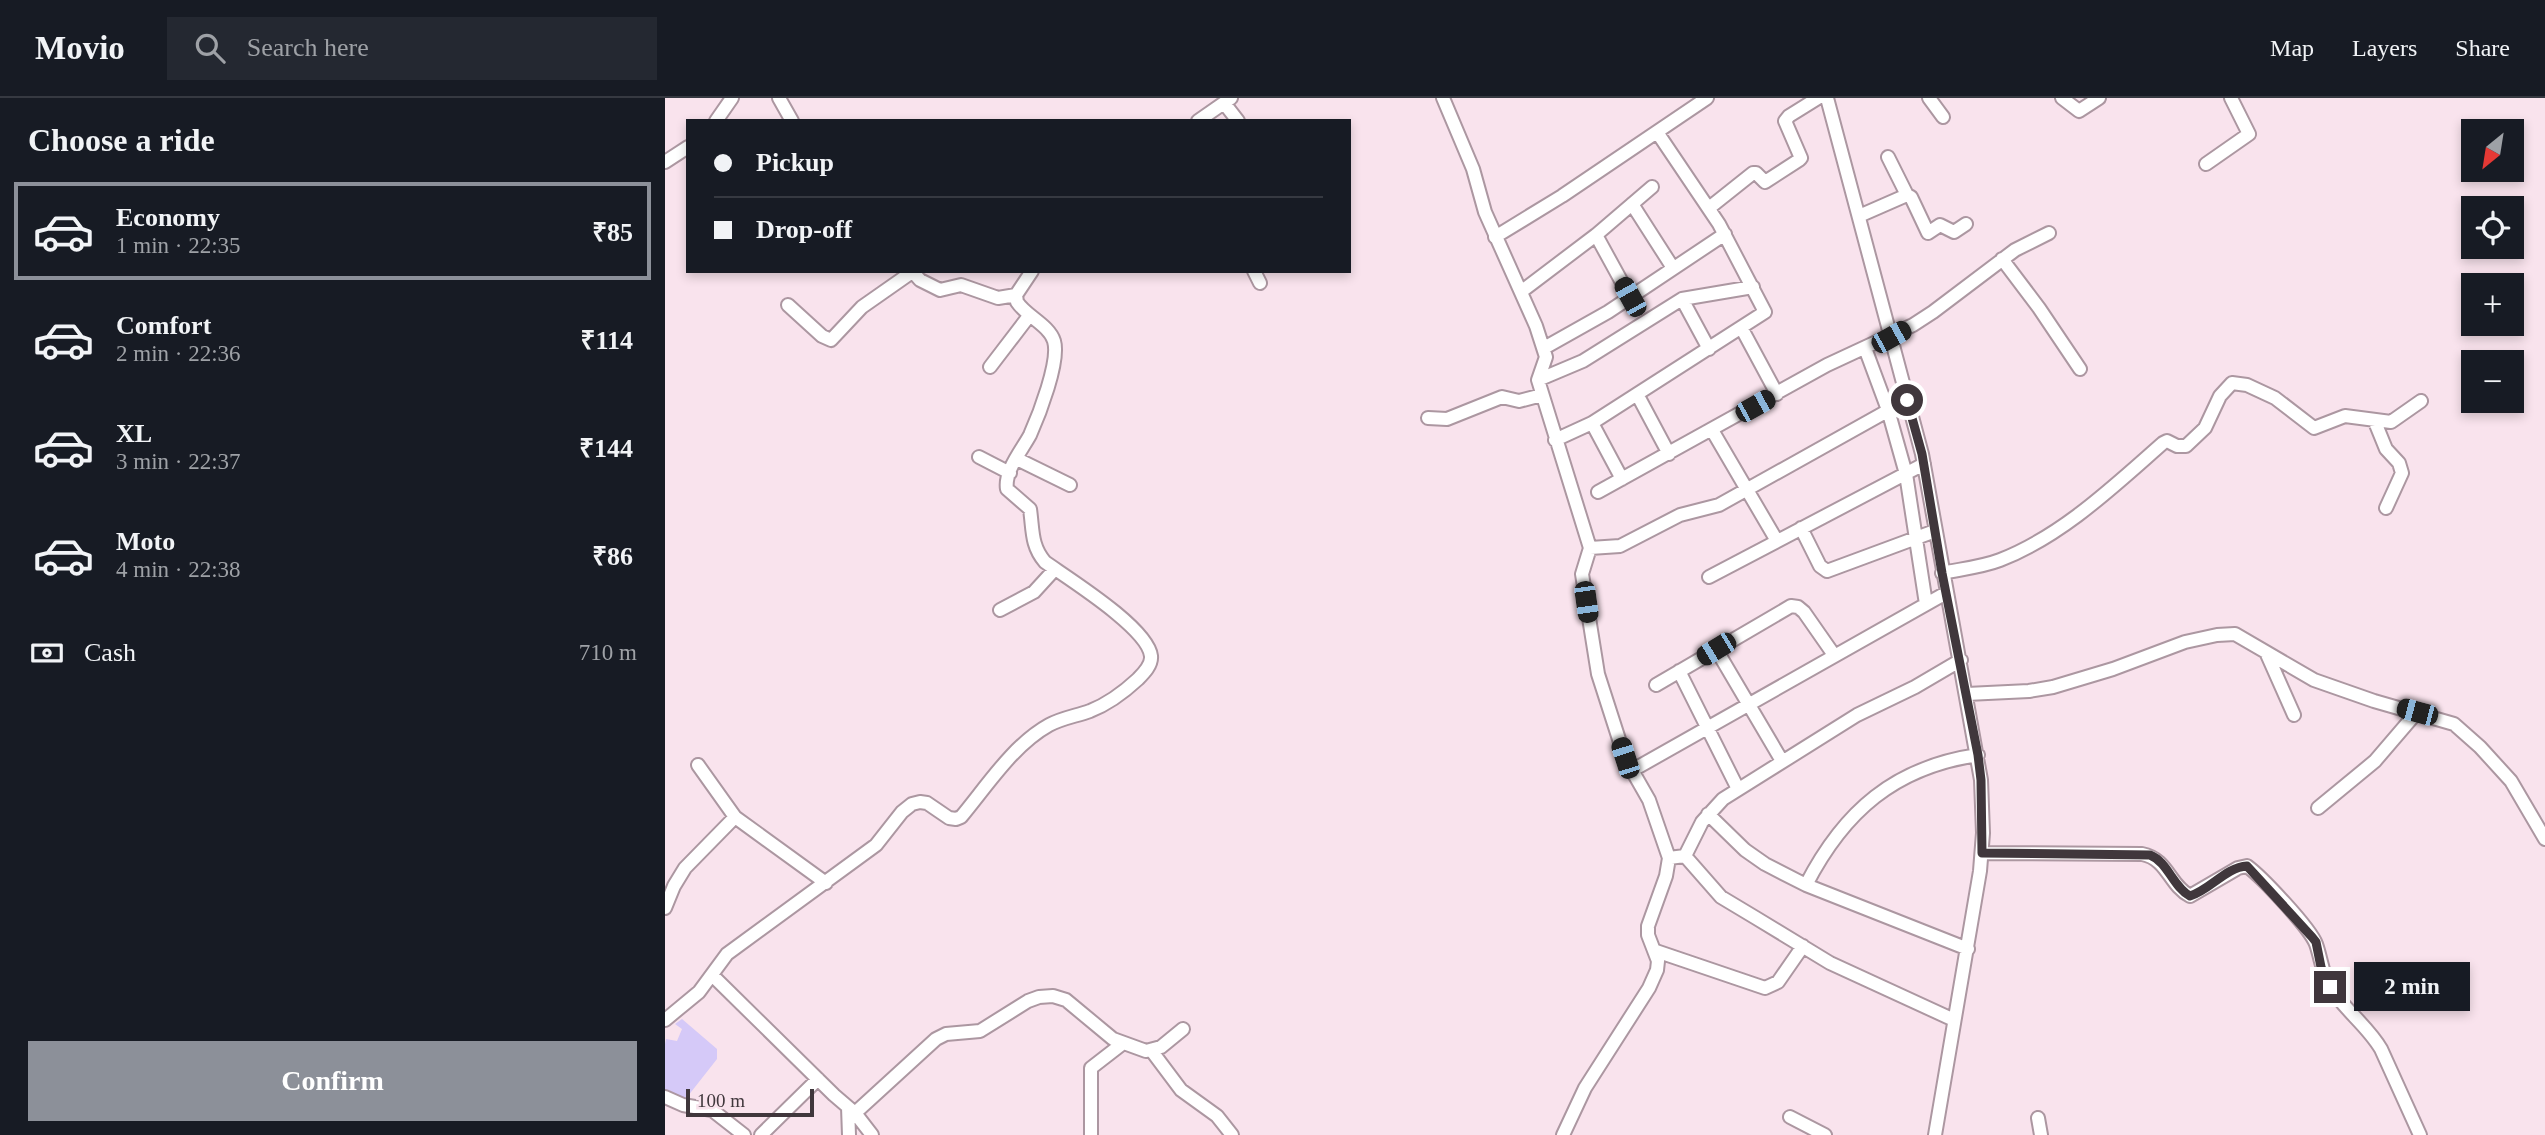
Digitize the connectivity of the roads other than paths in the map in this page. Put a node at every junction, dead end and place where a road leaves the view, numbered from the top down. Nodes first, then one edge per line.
1 (732, 98) edge
2 (779, 98) edge
3 (1443, 98) edge
4 (1707, 98) edge
5 (1818, 98) edge
6 (1827, 98) edge
7 (1929, 98) edge
8 (2062, 98) edge
9 (2099, 98) edge
10 (2231, 98) edge
11 (1222, 101) edge
12 (1943, 117) dead end
13 (717, 119) edge
14 (790, 119) edge
15 (1200, 119) edge
16 (1236, 119) edge
17 (1657, 132) junction
18 (686, 148) edge
19 (1888, 157) dead end
20 (665, 162) edge
21 (2206, 164) dead end
22 (1652, 187) dead end
23 (1907, 195) junction
24 (1633, 204) junction
25 (1709, 208) junction
26 (1859, 215) junction
27 (1966, 223) dead end
28 (2049, 233) dead end
29 (1724, 234) junction
30 (1596, 235) junction
31 (1495, 237) junction
32 (2002, 260) junction
33 (1673, 268) junction
34 (911, 273) edge
35 (913, 273) edge
36 (1031, 273) edge
37 (1753, 287) junction
38 (1522, 291) junction
39 (1016, 295) junction
40 (1630, 297) junction
41 (1682, 299) junction
42 (788, 305) dead end
43 (1029, 316) junction
44 (1742, 328) junction
45 (1891, 337) junction
46 (1544, 348) junction
47 (1865, 348) junction
48 (1709, 349) junction
49 (991, 367) dead end
50 (2080, 369) dead end
51 (1538, 380) junction
52 (1637, 394) junction
53 (1777, 394) junction
54 (1542, 395) junction
55 (1907, 400) junction
56 (2421, 401) dead end
57 (1888, 410) junction
58 (1428, 418) dead end
59 (2375, 422) junction
60 (1592, 423) junction
61 (1711, 430) junction
62 (1555, 440) junction
63 (1669, 454) junction
64 (979, 457) dead end
65 (1017, 459) junction
66 (1924, 464) junction
67 (1010, 472) junction
68 (1906, 474) junction
69 (1622, 479) junction
70 (1070, 485) dead end
71 (1746, 489) junction
72 (1598, 492) dead end
73 (2386, 508) dead end
74 (1801, 528) junction
75 (1935, 531) junction
76 (1917, 538) junction
77 (1777, 541) junction
78 (1590, 548) junction
79 (1055, 569) junction
80 (1942, 573) junction
81 (1709, 577) dead end
82 (1946, 593) junction
83 (1926, 604) junction
84 (1000, 610) dead end
85 (1716, 649) junction
86 (2266, 652) junction
87 (1834, 655) junction
88 (1961, 660) junction
89 (1679, 671) junction
90 (1656, 685) dead end
91 (1967, 694) junction
92 (1749, 705) junction
93 (2417, 712) junction
94 (2294, 715) dead end
95 (1707, 729) junction
96 (1978, 755) junction
97 (1782, 761) junction
98 (698, 765) dead end
99 (1631, 771) junction
100 (1738, 789) junction
101 (2318, 808) dead end
102 (1708, 814) junction
103 (735, 817) junction
104 (2545, 839) edge
105 (1982, 853) junction
106 (1685, 856) junction
107 (1669, 858) junction
108 (669, 882) edge
109 (826, 883) junction
110 (1806, 885) junction
111 (665, 908) edge
112 (1803, 946) junction
113 (1968, 949) junction
114 (1655, 951) junction
115 (712, 975) junction
116 (665, 1020) edge
117 (1954, 1020) junction
118 (1184, 1029) dead end
119 (1122, 1044) junction
120 (1151, 1050) junction
121 (818, 1079) junction
122 (665, 1097) edge
123 (851, 1110) junction
124 (1790, 1117) dead end
125 (2038, 1118) dead end
126 (744, 1135) edge
127 (761, 1135) edge
128 (849, 1135) edge
129 (872, 1135) edge
130 (1091, 1135) edge
131 (1232, 1135) edge
132 (1563, 1135) edge
133 (1825, 1135) edge
134 (1935, 1135) edge
135 (2041, 1135) edge
136 (2420, 1135) edge

1 - 13 street
2 - 14 street
3 - 31 street
4 - 17 street
5 - 25 street
6 - 26 street
7 - 12 street
8 - 9 street
10 - 21 street
11 - 15 street
11 - 16 street
17 - 25 street
17 - 31 street
18 - 20 street
19 - 23 street
22 - 24 street
23 - 26 street
23 - 27 street
24 - 30 street
24 - 33 street
25 - 29 street
26 - 45 street
28 - 32 street
29 - 33 street
29 - 37 street
30 - 38 street
30 - 40 street
31 - 38 street
32 - 45 street
32 - 50 street
33 - 40 street
34 - 42 street
35 - 39 street
36 - 39 street
37 - 41 street
37 - 44 street
38 - 46 street
39 - 43 street
40 - 46 street
41 - 48 street
41 - 51 street
43 - 49 street
43 - 65 street
44 - 48 street
44 - 53 street
45 - 47 street
45 - 55 street
46 - 51 street
47 - 53 street
47 - 57 street
48 - 52 street
51 - 54 street
52 - 60 street
52 - 63 street
53 - 61 street
54 - 58 street
54 - 62 street
55 - 57 street
55 - 66 street
56 - 59 street
57 - 68 street
57 - 71 street
59 - 73 street
59 - 80 street
60 - 62 street
60 - 69 street
61 - 63 street
61 - 71 street
62 - 78 street
63 - 69 street
64 - 67 street
65 - 67 street
65 - 70 street
66 - 68 street
66 - 75 street
67 - 79 street
68 - 74 street
68 - 76 street
69 - 72 street
71 - 77 street
71 - 78 street
74 - 76 street
74 - 77 street
75 - 76 street
75 - 80 street
76 - 83 street
77 - 81 street
78 - 99 street
79 - 84 street
79 - 109 street
80 - 82 street
82 - 83 street
82 - 88 street
83 - 87 street
85 - 87 street
85 - 89 street
85 - 92 street
86 - 91 street
86 - 93 street
86 - 94 street
87 - 92 street
88 - 91 street
88 - 97 street
89 - 90 street
89 - 95 street
91 - 96 street
92 - 95 street
92 - 97 street
93 - 101 street
93 - 104 street
95 - 99 street
95 - 100 street
96 - 105 street
96 - 110 street
97 - 100 street
98 - 103 street
99 - 107 street
100 - 102 street
102 - 106 street
102 - 110 street
103 - 108 street
103 - 109 street
105 - 113 street
105 - 136 street
106 - 107 street
106 - 112 street
107 - 114 street
108 - 111 street
109 - 115 street
110 - 113 street
112 - 114 street
112 - 117 street
113 - 117 street
114 - 132 street
115 - 116 street
115 - 121 street
117 - 134 street
118 - 120 street
119 - 120 street
119 - 123 street
119 - 130 street
120 - 131 street
121 - 123 street
121 - 127 street
122 - 126 street
123 - 128 street
123 - 129 street
124 - 133 street
125 - 135 street

